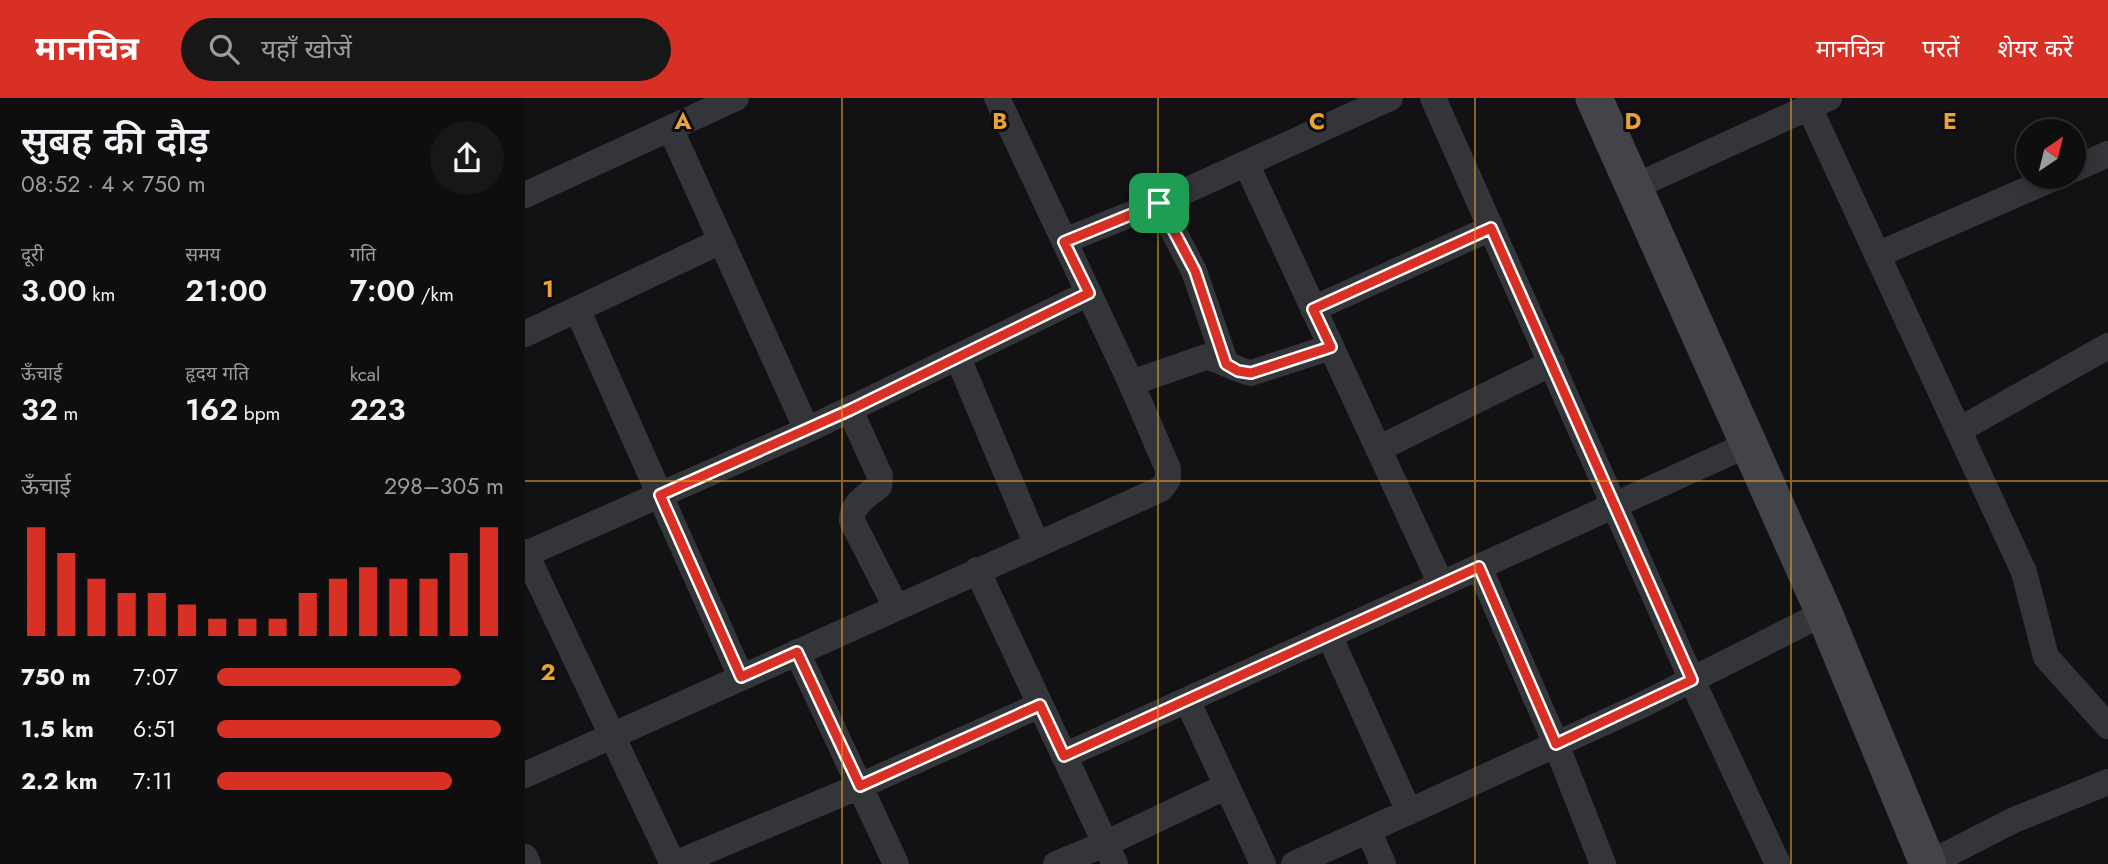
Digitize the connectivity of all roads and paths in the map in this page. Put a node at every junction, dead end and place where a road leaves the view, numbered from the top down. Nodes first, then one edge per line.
1 (736, 98) edge
2 (1390, 98) edge
3 (1433, 98) edge
4 (1594, 98) edge
5 (1006, 101) edge
6 (1819, 102) edge
7 (671, 130) junction
8 (2108, 154) edge
9 (1246, 163) junction
10 (2086, 164) edge
11 (1634, 187) junction
12 (2028, 189) edge
13 (525, 195) edge
14 (1159, 203) junction
15 (1491, 228) junction
16 (721, 241) junction
17 (1064, 242) junction
18 (1877, 254) junction
19 (1089, 293) junction
20 (577, 309) junction
21 (1313, 309) junction
22 (525, 334) edge
23 (2108, 346) edge
24 (1331, 347) junction
25 (958, 358) junction
26 (1552, 363) junction
27 (1226, 364) junction
28 (1131, 383) junction
29 (850, 410) junction
30 (807, 430) junction
31 (1959, 430) junction
32 (1749, 443) junction
33 (1378, 449) junction
34 (660, 495) junction
35 (1615, 504) junction
36 (1036, 543) junction
37 (526, 553) edge
38 (1479, 567) junction
39 (977, 570) junction
40 (1441, 584) junction
41 (896, 607) junction
42 (1824, 613) junction
43 (1329, 635) junction
44 (797, 652) junction
45 (741, 677) junction
46 (1692, 680) junction
47 (1187, 700) junction
48 (1040, 705) junction
49 (2108, 726) edge
50 (613, 736) junction
51 (1556, 744) junction
52 (1064, 756) junction
53 (525, 775) edge
54 (2108, 782) edge
55 (860, 786) junction
56 (1227, 786) junction
57 (1409, 812) junction
58 (1367, 830) junction
59 (1110, 854) edge
60 (525, 858) edge
61 (1773, 863) edge
62 (528, 864) edge
63 (674, 864) edge
64 (896, 864) edge
65 (1056, 864) edge
66 (1263, 864) edge
67 (1294, 864) edge
68 (1383, 864) edge
69 (1604, 864) edge
70 (1928, 864) edge

1 - 7 street
2 - 9 street
3 - 15 street
4 - 11 street
5 - 17 street
6 - 11 street
6 - 18 street
7 - 13 street
7 - 16 street
8 - 10 street
9 - 14 street
9 - 21 street
11 - 32 street
12 - 18 street
14 - 17 street
14 - 27 street
15 - 21 street
15 - 26 street
16 - 20 street
16 - 30 street
17 - 19 street
18 - 31 street
19 - 25 street
19 - 28 street
20 - 22 street
20 - 34 street
21 - 24 street
23 - 31 street
24 - 27 street
24 - 33 street
25 - 29 street
25 - 36 street
26 - 33 street
26 - 35 street
27 - 28 street
28 - 36 street
29 - 30 street
29 - 41 street
30 - 34 street
31 - 49 street
32 - 35 street
32 - 42 street
33 - 40 street
34 - 37 street
34 - 45 street
35 - 38 street
35 - 46 street
36 - 39 street
37 - 50 street
38 - 40 street
38 - 51 street
39 - 41 street
39 - 48 street
40 - 43 street
41 - 44 street
42 - 46 street
42 - 70 street
43 - 47 street
43 - 57 street
44 - 45 street
44 - 55 street
45 - 50 street
46 - 51 street
46 - 61 street
47 - 52 street
47 - 56 street
48 - 52 street
48 - 55 street
50 - 53 street
50 - 63 street
51 - 57 street
51 - 69 street
52 - 59 street
54 - 70 street
55 - 63 street
55 - 64 street
56 - 59 street
56 - 66 street
57 - 58 street
58 - 67 street
58 - 68 street
59 - 65 street
60 - 62 street

